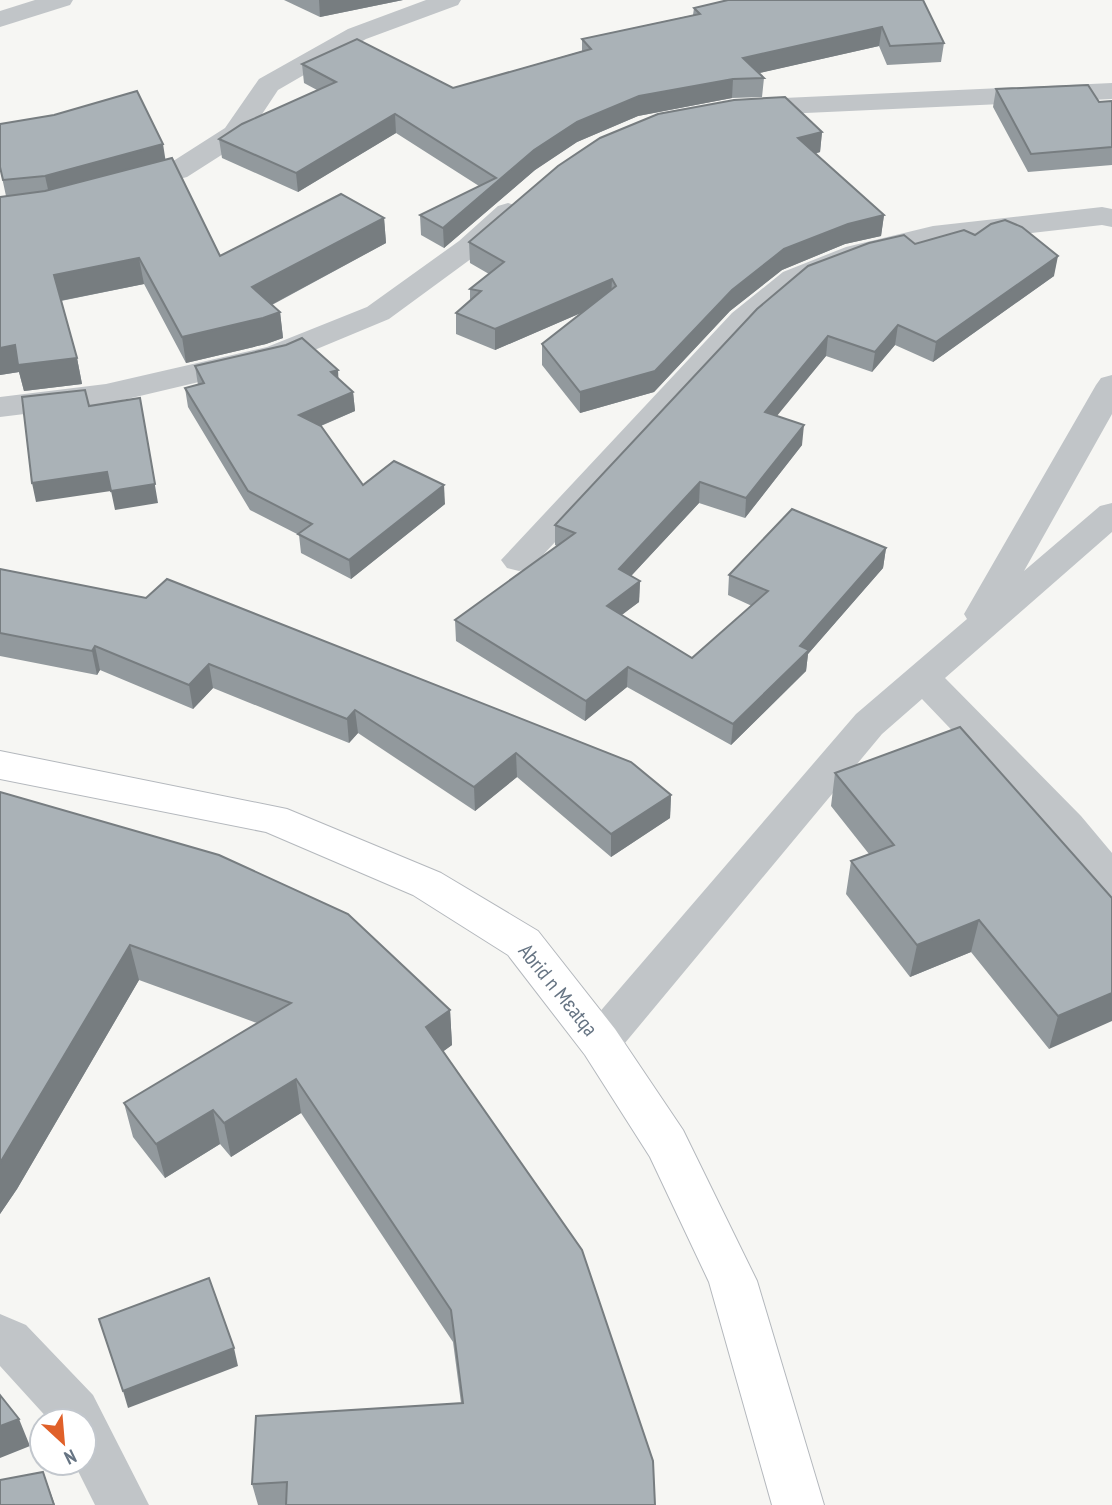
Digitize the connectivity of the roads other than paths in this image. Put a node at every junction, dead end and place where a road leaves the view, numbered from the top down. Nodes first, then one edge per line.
1 (61, 0) edge
2 (449, 0) edge
3 (0, 19) edge
4 (1112, 91) edge
5 (718, 111) edge
6 (101, 192) edge
7 (527, 195) edge
8 (1112, 218) edge
9 (1112, 385) edge
10 (0, 407) edge
11 (1112, 514) edge
12 (519, 560) dead end
13 (968, 639) junction
14 (923, 678) junction
15 (0, 765) edge
16 (1112, 881) edge
17 (600, 1042) junction
18 (0, 1337) edge
19 (70, 1407) edge
20 (98, 1457) edge
21 (123, 1505) edge
22 (798, 1505) edge

1 - 3 street
2 - 6 street
4 - 5 street
7 - 10 street
8 - 12 street
9 - 13 street
11 - 13 street
13 - 14 street
14 - 16 street
14 - 17 street
15 - 17 main road, Abrid n Mɛatqa
17 - 22 main road, Abrid n Mɛatqa
18 - 19 street
20 - 21 street

